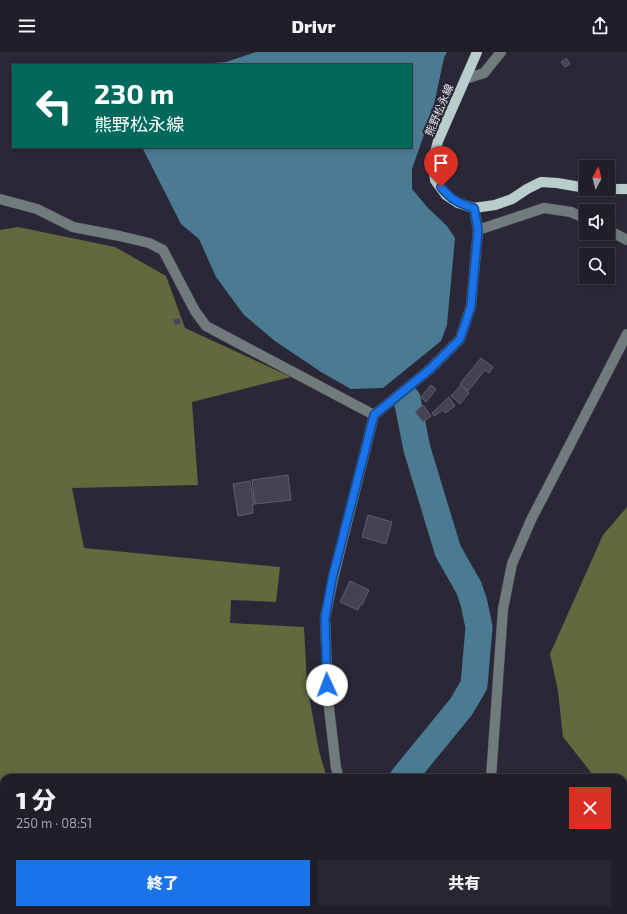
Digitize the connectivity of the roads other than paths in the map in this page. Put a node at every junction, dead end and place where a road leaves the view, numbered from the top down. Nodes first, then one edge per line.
1 (477, 52) edge
2 (501, 52) edge
3 (465, 78) junction
4 (579, 187) edge
5 (615, 189) edge
6 (627, 189) edge
7 (0, 198) edge
8 (474, 208) junction
9 (579, 216) edge
10 (478, 230) junction
11 (615, 234) edge
12 (627, 240) edge
13 (627, 334) edge
14 (374, 415) junction
15 (338, 774) edge
16 (491, 774) edge

1 - 3 main road, 熊野松永線
2 - 3 street
3 - 8 main road, 熊野松永線
4 - 8 main road, 熊野松永線
5 - 6 main road
7 - 14 street
8 - 10 street
9 - 10 street
10 - 14 street
11 - 12 street
13 - 16 street
14 - 15 street

